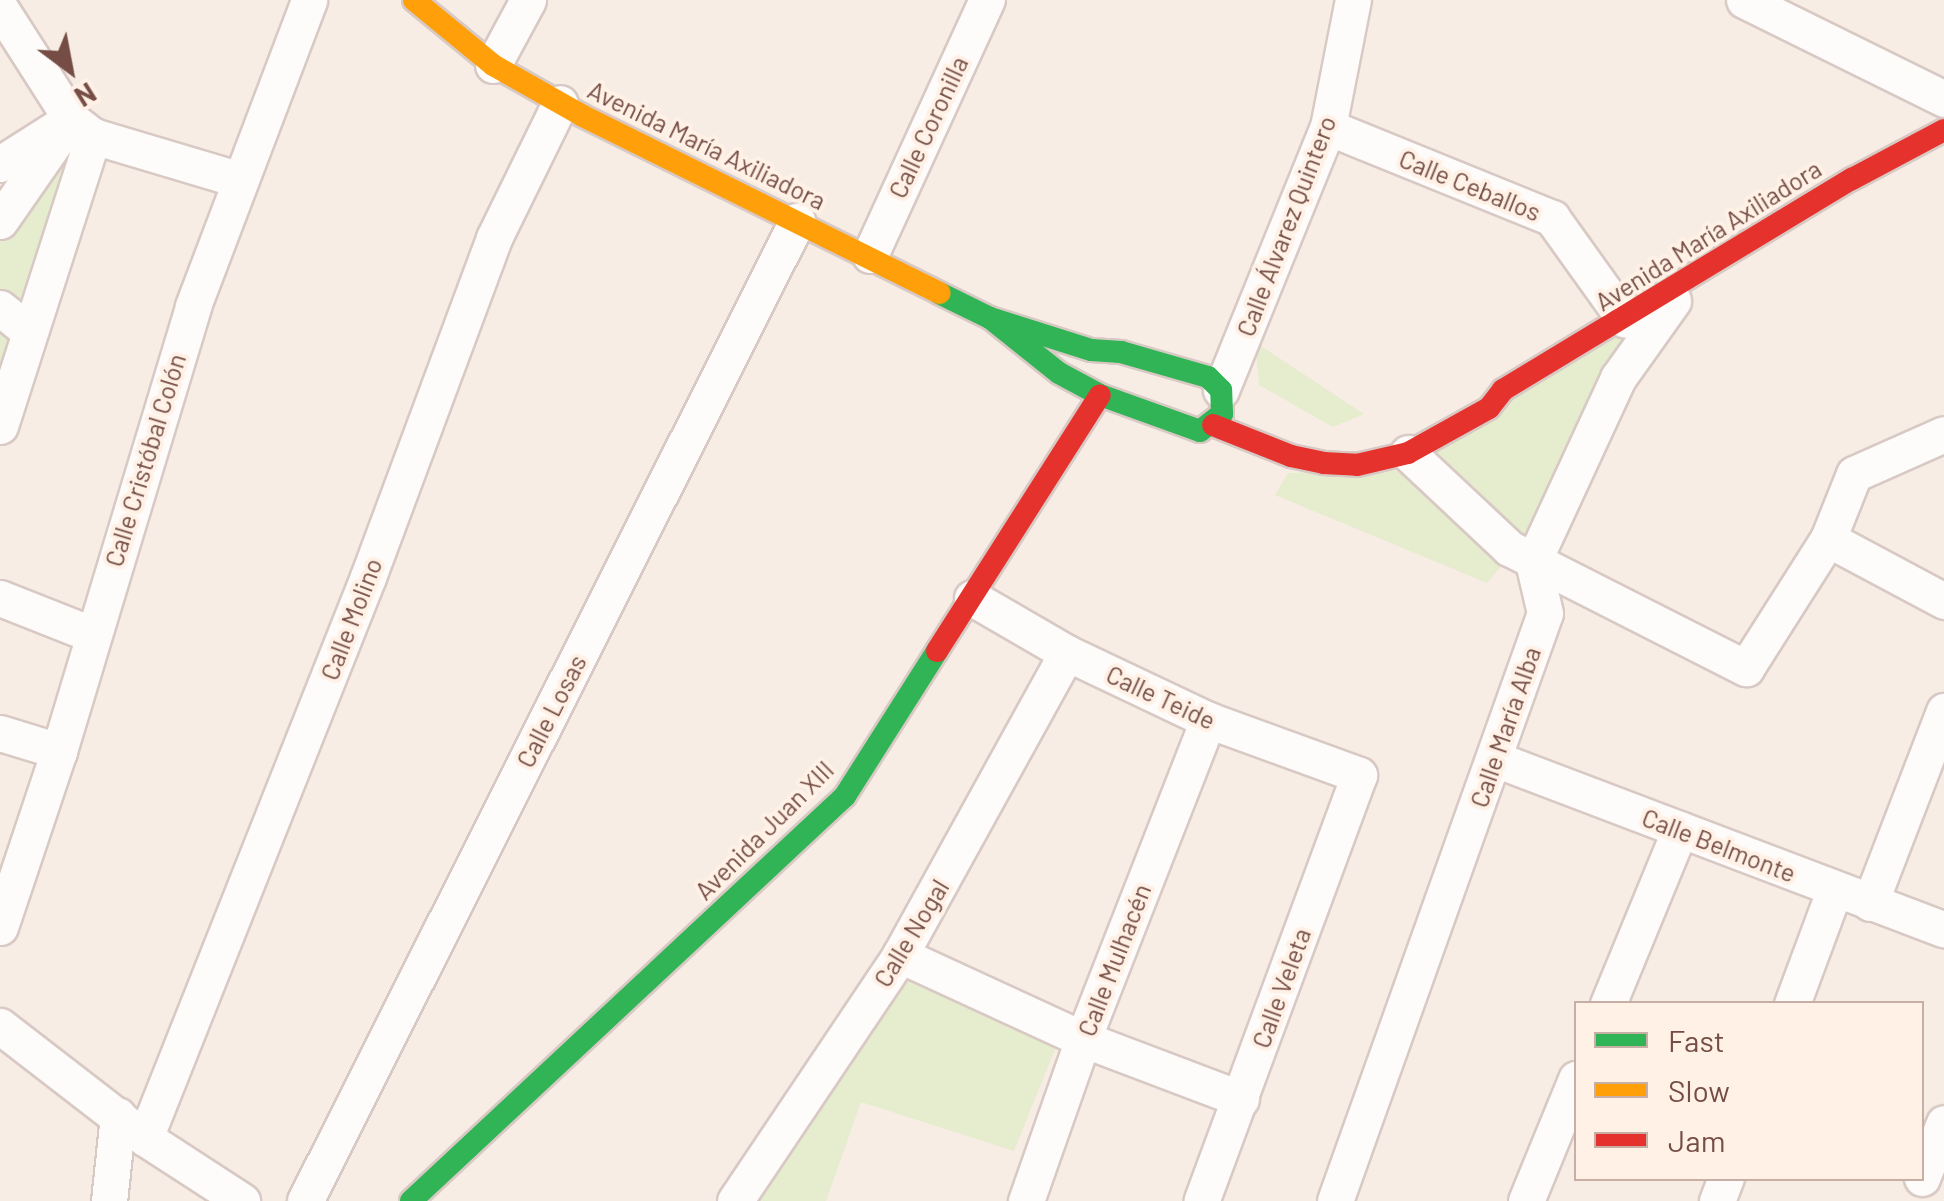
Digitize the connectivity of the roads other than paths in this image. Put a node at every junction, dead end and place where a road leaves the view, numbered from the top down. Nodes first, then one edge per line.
1 (310, 0) edge
2 (414, 0) edge
3 (528, 0) edge
4 (987, 0) edge
5 (1353, 0) edge
6 (1744, 0) edge
7 (0, 8) edge
8 (493, 65) junction
9 (1944, 99) edge
10 (560, 103) junction
11 (1328, 127) junction
12 (82, 128) junction
13 (1944, 130) edge
14 (0, 164) edge
15 (241, 180) junction
16 (0, 221) edge
17 (796, 221) junction
18 (870, 254) junction
19 (1696, 277) junction
20 (0, 308) edge
21 (990, 318) junction
22 (1625, 320) junction
23 (30, 332) junction
24 (1092, 350) junction
25 (1069, 377) junction
26 (1503, 390) junction
27 (1100, 394) junction
28 (1228, 400) junction
29 (1138, 412) junction
30 (0, 426) edge
31 (1214, 426) junction
32 (1076, 431) junction
33 (1944, 434) edge
34 (1327, 439) dead end
35 (1408, 452) junction
36 (1828, 539) junction
37 (1533, 562) junction
38 (0, 598) edge
39 (972, 598) junction
40 (1944, 601) edge
41 (91, 634) junction
42 (1067, 653) junction
43 (1944, 711) edge
44 (1208, 720) junction
45 (0, 733) edge
46 (59, 751) junction
47 (1495, 759) junction
48 (1358, 775) joint
49 (1680, 829) junction
50 (1834, 891) junction
51 (1870, 903) junction
52 (0, 927) edge
53 (1944, 930) edge
54 (900, 955) junction
55 (1609, 1001) edge
56 (1793, 1001) edge
57 (0, 1026) edge
58 (1083, 1039) junction
59 (1574, 1084) edge
60 (1241, 1099) junction
61 (118, 1115) junction
62 (1944, 1123) edge
63 (146, 1138) junction
64 (190, 1166) junction
65 (1923, 1188) edge
66 (109, 1201) edge
67 (187, 1201) edge
68 (242, 1201) edge
69 (305, 1201) edge
70 (410, 1201) edge
71 (735, 1201) edge
72 (1026, 1201) edge
73 (1201, 1201) edge
74 (1335, 1201) edge
75 (1526, 1201) edge

1 - 15 street, Calle Cristóbal Colón
2 - 8 street, Avenida María Axiliadora
3 - 8 street
4 - 18 street, Calle Coronilla
5 - 11 street, Calle Álvarez Quintero
6 - 9 street
7 - 12 street
8 - 10 street, Avenida María Axiliadora
10 - 17 street, Avenida María Axiliadora
10 - 63 street, Calle Molino
11 - 22 street, Calle Ceballos
11 - 28 street, Calle Álvarez Quintero
12 - 14 street
12 - 15 street
12 - 16 street
12 - 23 street
13 - 19 street, Avenida María Axiliadora
15 - 41 street, Calle Cristóbal Colón
17 - 18 street, Avenida María Axiliadora
17 - 69 street, Calle Losas
18 - 21 street, Avenida María Axiliadora
19 - 22 street, Avenida María Axiliadora
19 - 37 street
20 - 23 street
21 - 24 street, Avenida María Axiliadora
21 - 25 street, Avenida María Axiliadora
22 - 26 street, Avenida María Axiliadora
23 - 30 street
24 - 25 street
24 - 28 street, Avenida María Axiliadora
25 - 27 street, Avenida María Axiliadora
25 - 32 street
26 - 34 street, Avenida María Axiliadora
26 - 35 street, Avenida María Axiliadora
27 - 29 street, Avenida María Axiliadora
27 - 32 street, Avenida Juan XIII
28 - 31 street
29 - 31 street, Avenida María Axiliadora
29 - 32 street
31 - 35 street, Avenida María Axiliadora
32 - 39 street, Avenida Juan XIII
33 - 36 street
35 - 37 street
36 - 37 street
36 - 40 street
37 - 47 street, Calle María Alba
38 - 41 street
39 - 42 street, Calle Teide
39 - 70 street, Avenida Juan XIII
41 - 46 street, Calle Cristóbal Colón
42 - 44 street, Calle Teide
42 - 54 street, Calle Nogal
43 - 51 street
44 - 48 street, Calle Teide
44 - 58 street, Calle Mulhacén
45 - 46 street
46 - 52 street, Calle Cristóbal Colón
47 - 49 street, Calle Belmonte
47 - 74 street, Calle María Alba
48 - 60 street, Calle Veleta
49 - 50 street, Calle Belmonte
49 - 55 street
50 - 51 street, Calle Belmonte
50 - 56 street
51 - 53 street, Calle Belmonte
54 - 58 street
54 - 71 street, Calle Nogal
57 - 61 street
58 - 60 street
58 - 72 street, Calle Mulhacén
59 - 75 street
60 - 73 street, Calle Veleta
61 - 63 street
61 - 66 street
62 - 65 street
63 - 64 street
64 - 67 street
64 - 68 street

